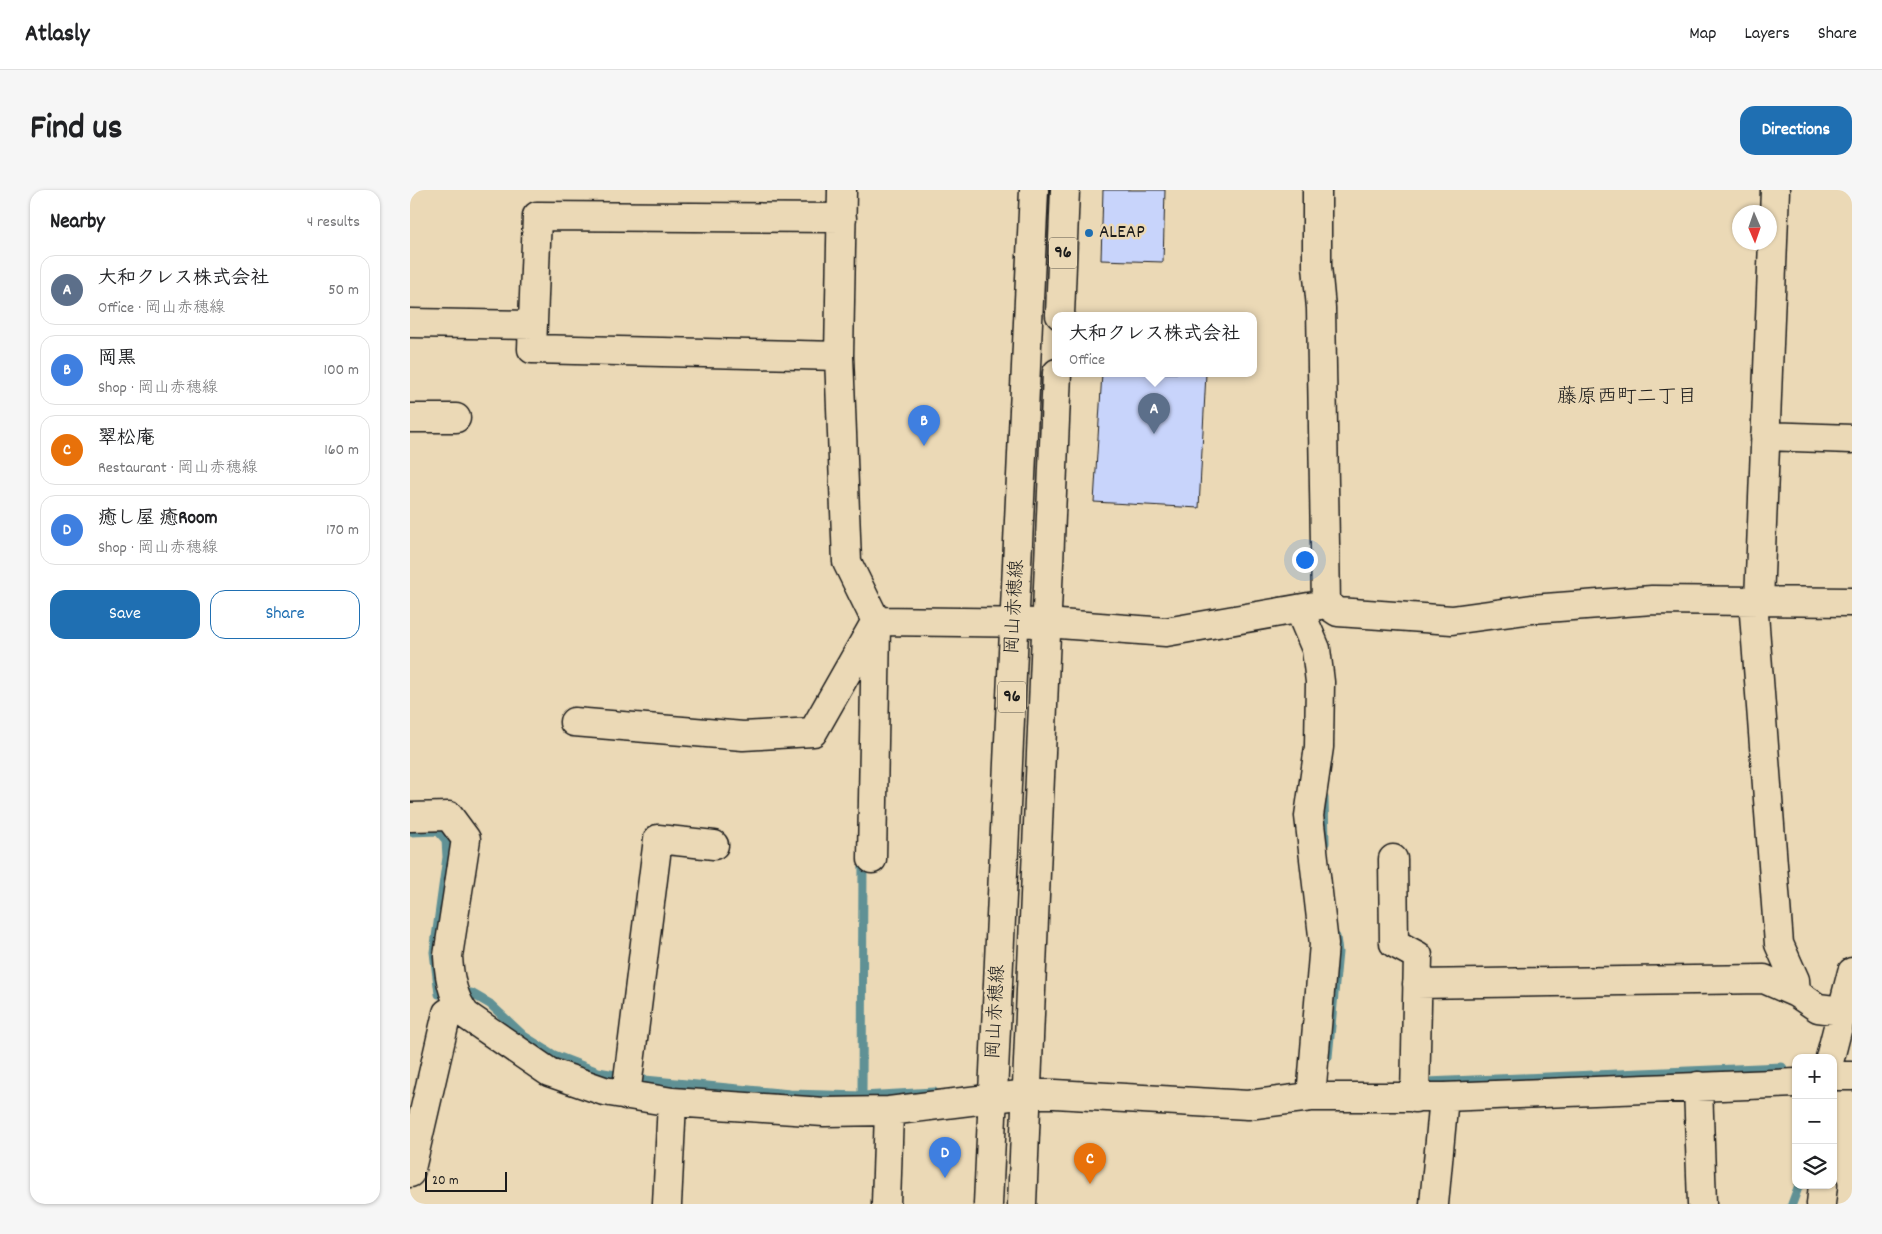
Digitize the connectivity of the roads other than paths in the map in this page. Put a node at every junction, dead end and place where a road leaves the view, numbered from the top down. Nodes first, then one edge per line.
1 (842, 190) edge
2 (1034, 190) edge
3 (1065, 190) edge
4 (1317, 190) edge
5 (1775, 190) edge
6 (842, 218) junction
7 (1060, 312) edge
8 (410, 323) edge
9 (533, 325) junction
10 (839, 356) junction
11 (1057, 377) edge
12 (410, 418) edge
13 (456, 418) dead end
14 (1766, 436) junction
15 (1852, 439) edge
16 (1756, 601) junction
17 (1852, 602) edge
18 (1326, 604) junction
19 (1299, 609) junction
20 (876, 622) junction
21 (1015, 622) junction
22 (1046, 623) junction
23 (574, 722) dead end
24 (410, 817) edge
25 (714, 845) dead end
26 (872, 859) dead end
27 (1393, 859) dead end
28 (1852, 972) edge
29 (1417, 984) junction
30 (1796, 993) junction
31 (456, 998) junction
32 (1842, 1011) junction
33 (1831, 1054) edge
34 (1837, 1076) edge
35 (1852, 1076) edge
36 (628, 1082) junction
37 (1791, 1083) edge
38 (1698, 1086) junction
39 (1027, 1094) junction
40 (1311, 1097) junction
41 (1444, 1097) junction
42 (993, 1098) junction
43 (1414, 1098) junction
44 (672, 1102) junction
45 (889, 1111) junction
46 (410, 1173) edge
47 (1823, 1189) edge
48 (668, 1204) edge
49 (886, 1204) edge
50 (988, 1204) edge
51 (1022, 1204) edge
52 (1434, 1204) edge
53 (1702, 1204) edge
54 (1821, 1204) edge

1 - 6 street
2 - 21 street, 岡山赤穂線 / 96
3 - 7 street, 96
4 - 18 street
5 - 14 street
6 - 9 street
6 - 10 street
8 - 9 street
9 - 10 street
10 - 20 street
11 - 22 street, 岡山赤穂線 / 96
12 - 13 street
14 - 15 street
14 - 16 street
16 - 17 street
16 - 18 street
16 - 30 street
18 - 19 street
19 - 22 street
19 - 40 street
20 - 21 street
20 - 23 street
20 - 26 street
21 - 22 street
21 - 42 street, 岡山赤穂線 / 96
22 - 39 street, 岡山赤穂線 / 96
24 - 31 street
25 - 36 street
27 - 29 street
28 - 32 street
29 - 30 street
29 - 43 street
30 - 32 street
31 - 36 street
31 - 46 street
32 - 33 street
34 - 35 street
36 - 44 street
37 - 38 street
38 - 41 street
38 - 53 street
39 - 40 street
39 - 42 street
39 - 51 street, 岡山赤穂線 / 96
40 - 43 street
41 - 43 street
41 - 52 street
42 - 45 street
42 - 50 street, 岡山赤穂線 / 96
44 - 45 street
44 - 48 street
45 - 49 street
47 - 54 street

